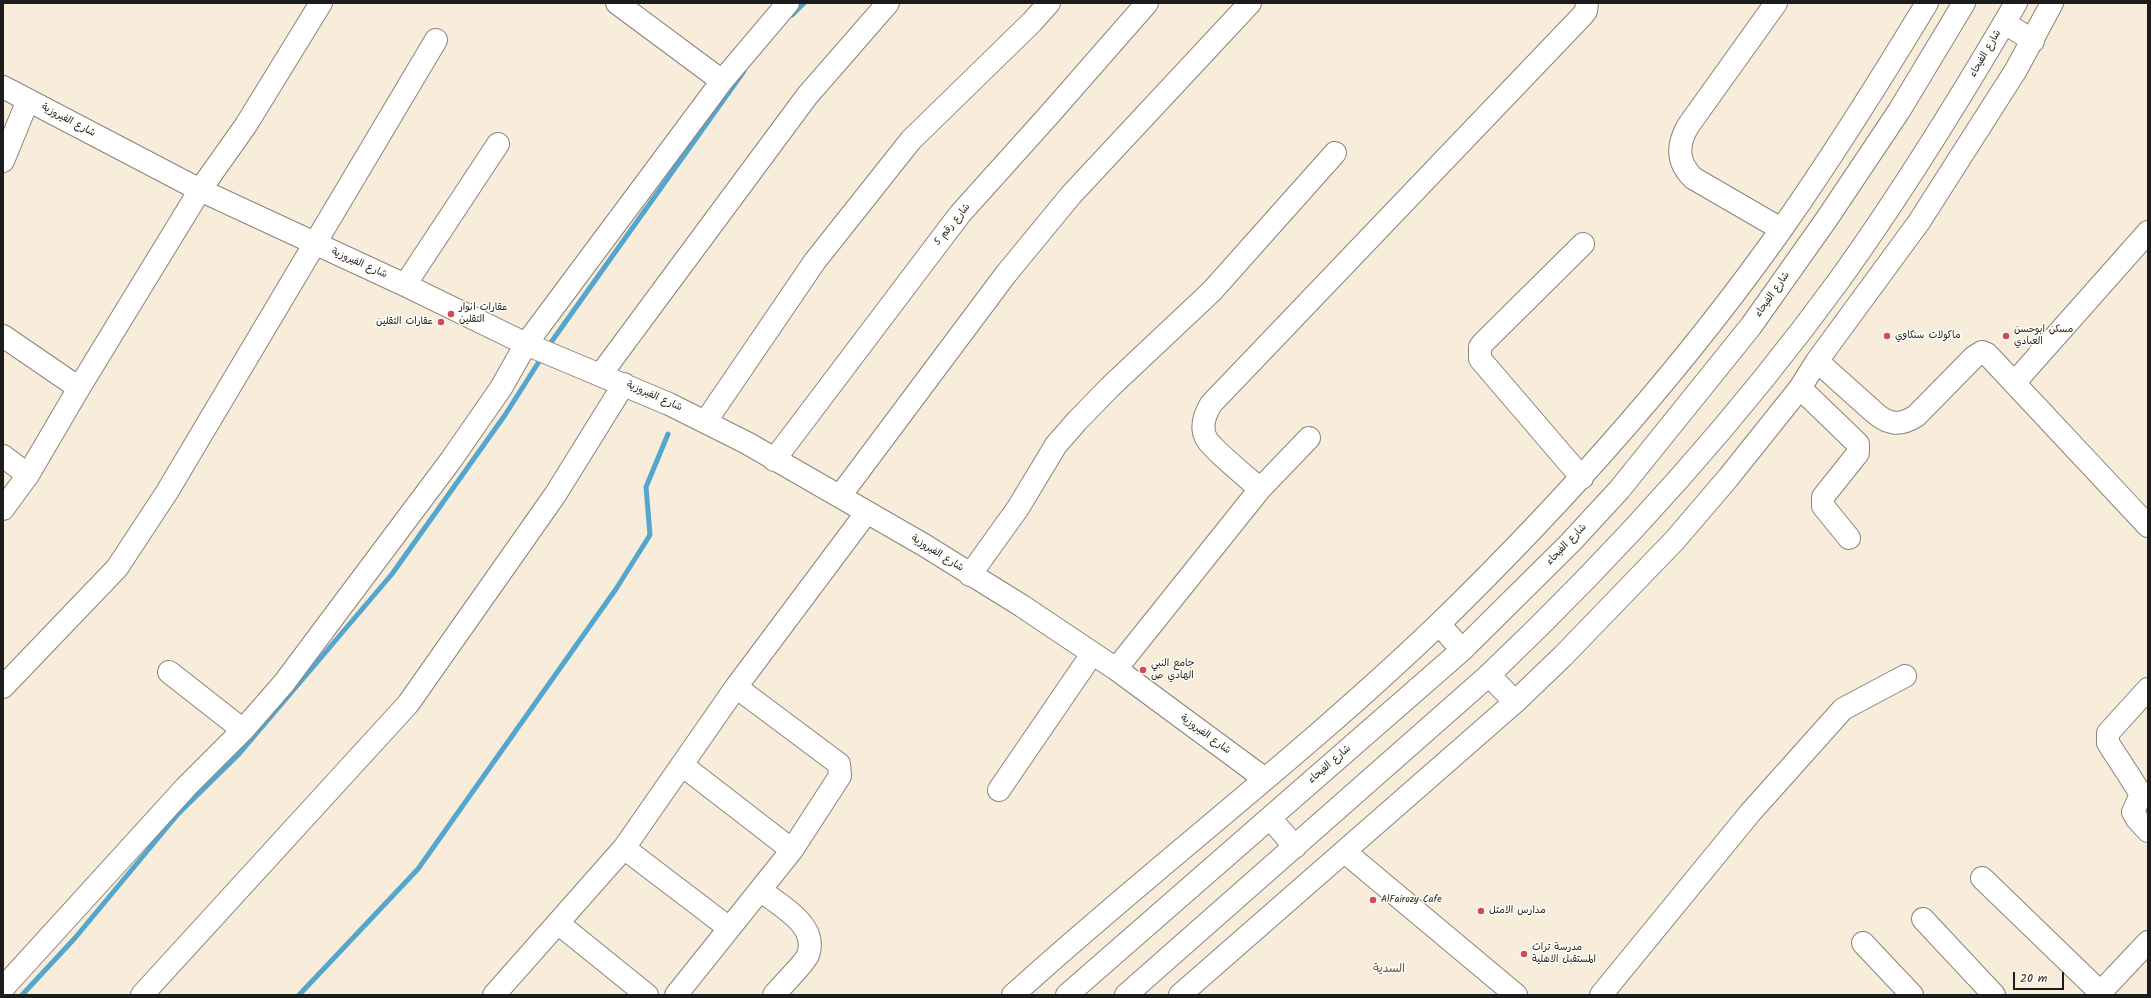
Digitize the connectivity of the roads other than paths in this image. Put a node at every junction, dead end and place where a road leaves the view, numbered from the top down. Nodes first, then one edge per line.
1 (321, 3) edge
2 (617, 3) edge
3 (788, 3) edge
4 (888, 3) edge
5 (1049, 3) edge
6 (1147, 3) edge
7 (1250, 3) edge
8 (1587, 3) edge
9 (1776, 3) edge
10 (1927, 3) edge
11 (1964, 3) edge
12 (2016, 3) edge
13 (2052, 3) edge
14 (2004, 23) junction
15 (436, 40) dead end
16 (2033, 41) junction
17 (722, 81) junction
18 (3, 86) edge
19 (28, 100) junction
20 (9, 132) edge
21 (498, 144) dead end
22 (1335, 153) dead end
23 (3, 161) edge
24 (200, 190) junction
25 (1781, 229) junction
26 (2148, 232) edge
27 (314, 244) junction
28 (1583, 244) dead end
29 (405, 285) junction
30 (3, 336) edge
31 (539, 348) junction
32 (1817, 361) junction
33 (601, 374) junction
34 (2015, 382) junction
35 (624, 384) junction
36 (79, 388) junction
37 (1800, 388) junction
38 (706, 421) junction
39 (1309, 438) dead end
40 (3, 456) edge
41 (774, 460) junction
42 (28, 475) junction
43 (1582, 478) junction
44 (1260, 489) junction
45 (840, 496) junction
46 (3, 510) edge
47 (867, 512) junction
48 (2148, 526) edge
49 (1849, 538) dead end
50 (970, 575) junction
51 (1439, 624) junction
52 (1462, 650) junction
53 (1092, 654) junction
54 (1116, 669) junction
55 (169, 672) dead end
56 (1489, 675) junction
57 (1904, 676) dead end
58 (3, 687) edge
59 (736, 687) junction
60 (2148, 689) edge
61 (1515, 702) junction
62 (243, 730) junction
63 (682, 765) junction
64 (1265, 779) junction
65 (999, 790) dead end
66 (1270, 818) junction
67 (2148, 831) edge
68 (1295, 847) junction
69 (624, 848) junction
70 (792, 850) junction
71 (1345, 852) junction
72 (1982, 878) dead end
73 (760, 890) junction
74 (1923, 919) dead end
75 (559, 924) junction
76 (729, 928) junction
77 (2148, 942) edge
78 (1863, 943) dead end
79 (3, 988) edge
80 (1019, 993) edge
81 (2101, 994) edge
82 (142, 995) edge
83 (494, 995) edge
84 (647, 995) edge
85 (676, 995) edge
86 (774, 995) edge
87 (1067, 995) edge
88 (1126, 995) edge
89 (1180, 995) edge
90 (1516, 995) edge
91 (1601, 995) edge
92 (1912, 995) edge
93 (1994, 995) edge

1 - 24 main road
2 - 17 main road
3 - 17 main road
4 - 33 main road
5 - 38 main road
6 - 41 main road, شارع رقم 5
7 - 45 main road
8 - 44 main road
9 - 25 main road
10 - 25 main road
11 - 52 main road, شارع الفيحاء
12 - 14 main road, شارع الفيحاء
13 - 16 main road
14 - 16 main road
14 - 56 main road, شارع الفيحاء
15 - 27 main road
16 - 32 main road
17 - 31 main road
18 - 19 main road, شارع الفيروزية
19 - 20 main road
19 - 24 main road, شارع الفيروزية
20 - 23 main road
21 - 29 main road
22 - 50 main road
24 - 27 main road, شارع الفيروزية
24 - 36 main road
25 - 43 main road
26 - 34 main road
27 - 29 main road, شارع الفيروزية
27 - 58 main road
28 - 43 main road
29 - 31 main road, شارع الفيروزية
30 - 36 main road
31 - 33 main road, شارع الفيروزية
31 - 62 main road
32 - 34 main road
32 - 37 main road
33 - 35 main road, شارع الفيروزية
34 - 48 main road
35 - 38 main road, شارع الفيروزية
35 - 82 main road
36 - 42 main road
37 - 49 main road
37 - 61 main road
38 - 41 main road, شارع الفيروزية
39 - 44 main road
40 - 42 main road
41 - 45 main road, شارع الفيروزية
42 - 46 main road
43 - 51 main road
44 - 54 main road
45 - 47 main road, شارع الفيروزية
47 - 50 main road, شارع الفيروزية
47 - 59 main road
50 - 53 main road, شارع الفيروزية
51 - 52 main road
51 - 64 main road
52 - 66 main road, شارع الفيحاء
53 - 54 main road, شارع الفيروزية
53 - 65 main road
54 - 64 main road, شارع الفيروزية
55 - 62 main road
56 - 61 main road
56 - 68 main road, شارع الفيحاء
57 - 91 main road
59 - 63 main road
59 - 70 main road
60 - 67 main road
61 - 71 main road
62 - 79 main road
63 - 69 main road
63 - 70 main road
64 - 80 main road
66 - 68 main road
66 - 87 main road, شارع الفيحاء
68 - 88 main road, شارع الفيحاء
69 - 75 main road
69 - 76 main road
70 - 73 main road
71 - 89 main road
71 - 90 main road
72 - 81 main road
73 - 76 main road
73 - 86 main road
74 - 93 main road
75 - 83 main road
75 - 84 main road
76 - 85 main road
77 - 81 main road
78 - 92 main road

